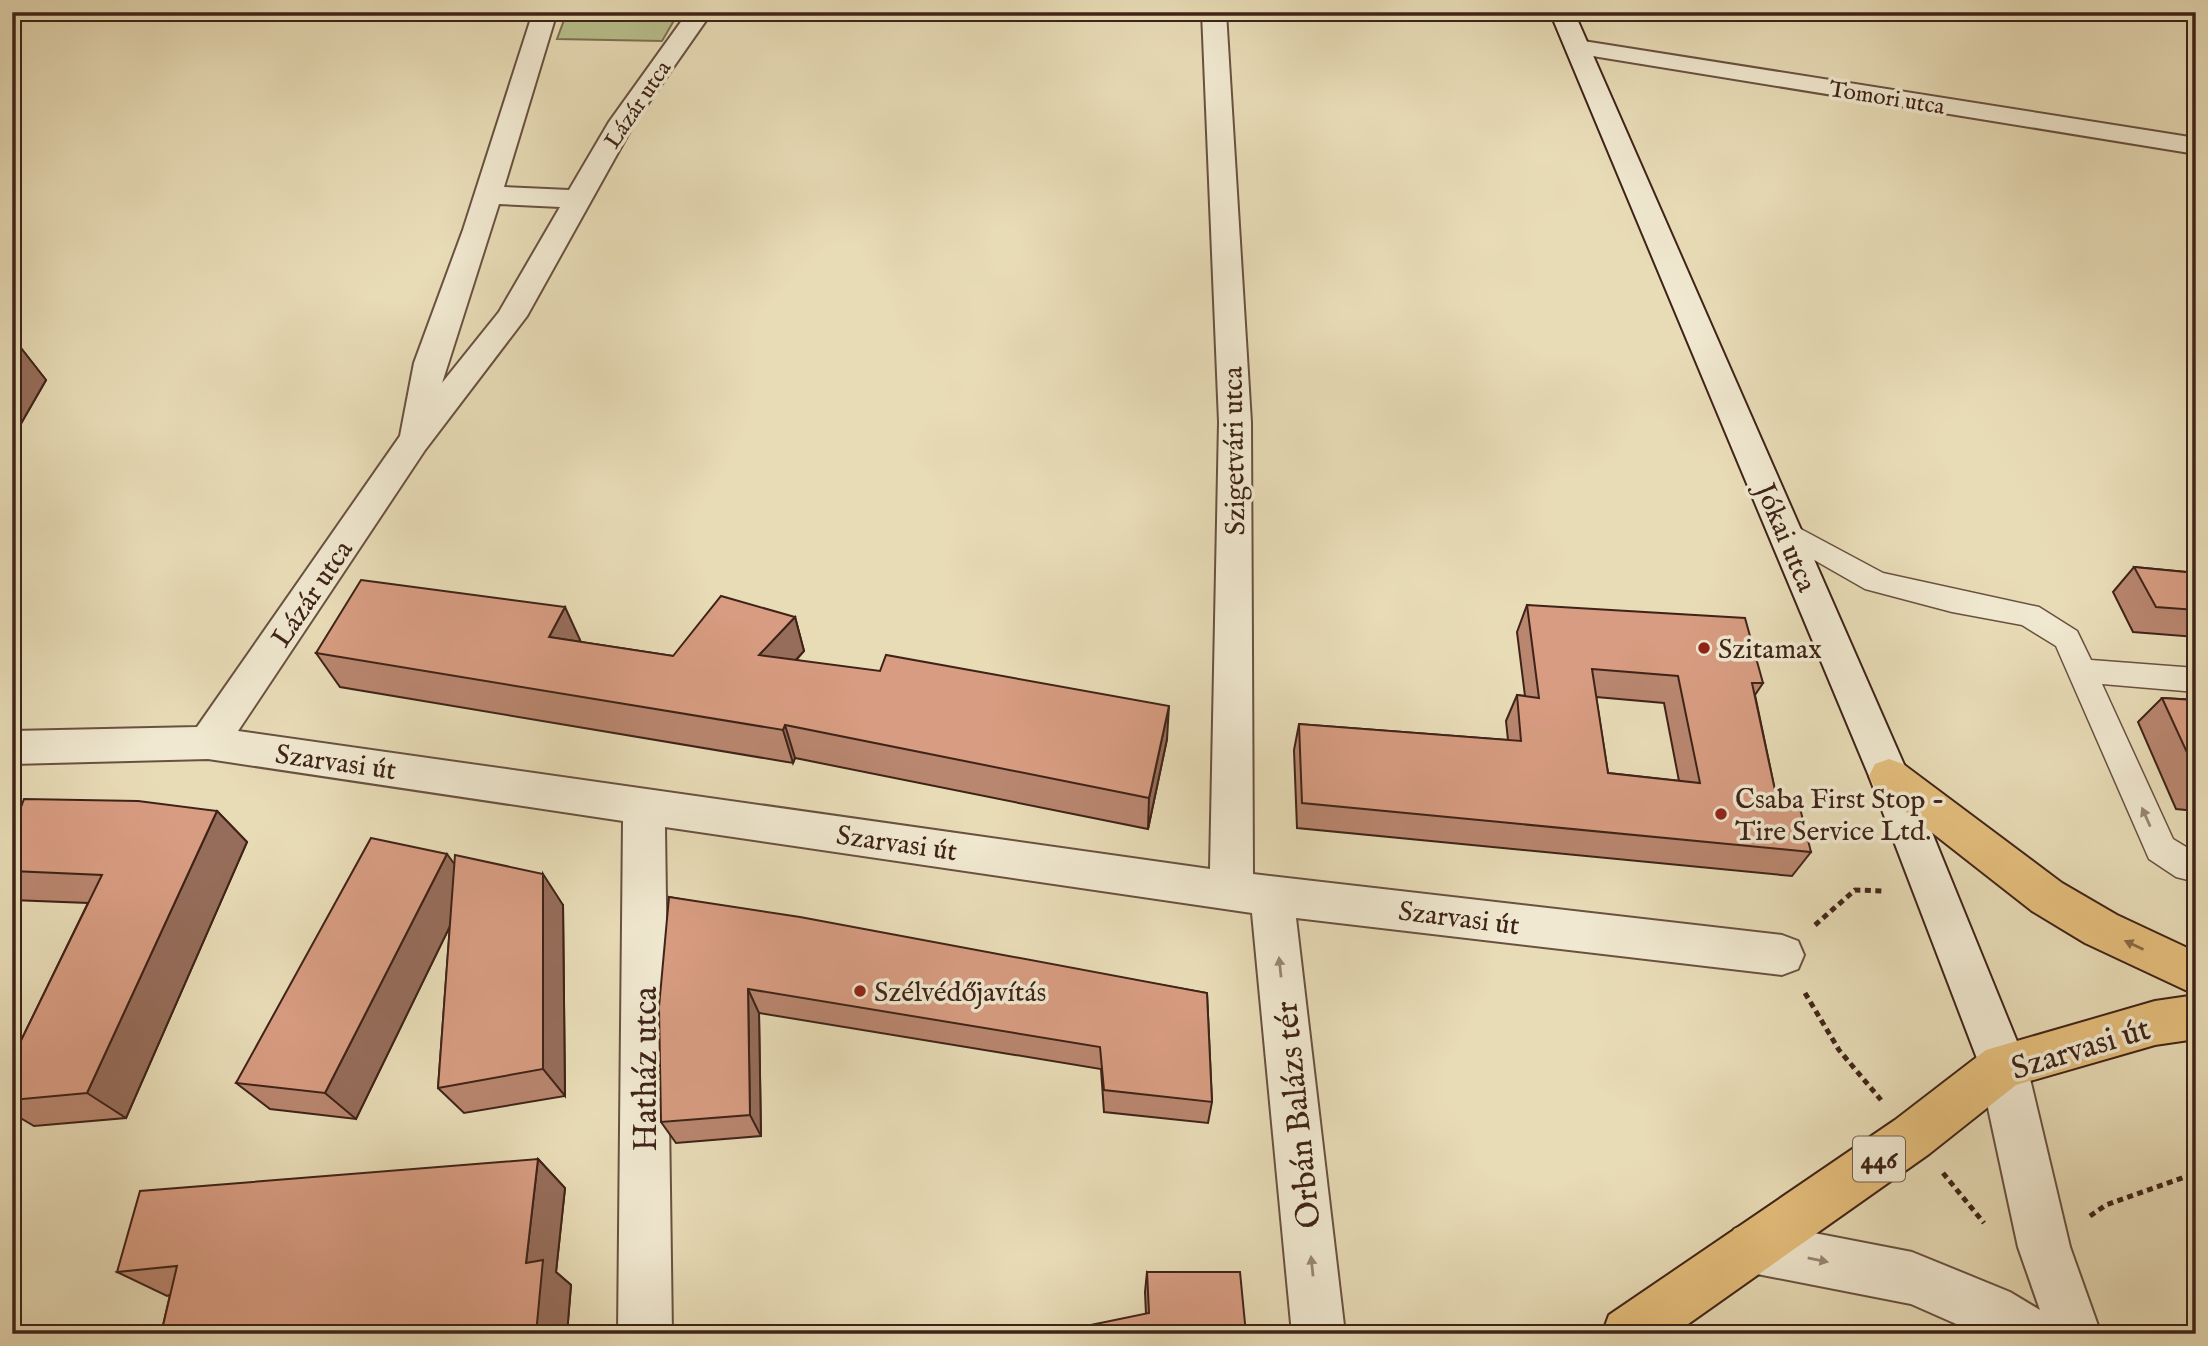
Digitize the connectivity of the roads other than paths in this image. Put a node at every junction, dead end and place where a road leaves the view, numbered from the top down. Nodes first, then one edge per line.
1 (545, 12) edge
2 (700, 12) edge
3 (1214, 12) edge
4 (1562, 12) edge
5 (1577, 47) junction
6 (2196, 146) edge
7 (488, 195) junction
8 (578, 199) junction
9 (413, 442) junction
10 (1784, 530) junction
11 (2083, 671) junction
12 (2196, 680) edge
13 (208, 743) junction
14 (12, 748) edge
15 (1889, 776) junction
16 (644, 805) junction
17 (2192, 867) edge
18 (1252, 893) junction
19 (1782, 955) dead end
20 (2196, 974) edge
21 (2196, 1017) edge
22 (2003, 1066) junction
23 (1752, 1247) junction
24 (645, 1334) edge
25 (1319, 1334) edge
26 (1628, 1334) edge
27 (2030, 1334) edge
28 (2075, 1334) edge

1 - 7 street, Lázár utca
2 - 8 street, Lázár utca
3 - 18 street, Szigetvári utca
4 - 5 street, Jókai utca
5 - 6 street, Tomori utca
5 - 10 street, Jókai utca
7 - 8 street
7 - 9 street, Lázár utca
8 - 9 street, Lázár utca
9 - 13 street, Lázár utca
10 - 11 lane
10 - 15 street, Jókai utca
11 - 12 lane
17 -> 11 lane
13 - 14 street, Szarvasi út
13 - 16 street, Szarvasi út
20 -> 15 main road
15 - 22 street, Jókai utca
16 - 18 street, Szarvasi út
16 - 24 street, Hatház utca
18 - 19 street, Szarvasi út
25 -> 18 street, Orbán Balázs tér
21 - 22 main road, Szarvasi út / 446
22 - 23 main road, Szarvasi út / 446
22 - 28 street, Jókai utca
23 - 26 main road, Szarvasi út / 446
23 -> 27 street

